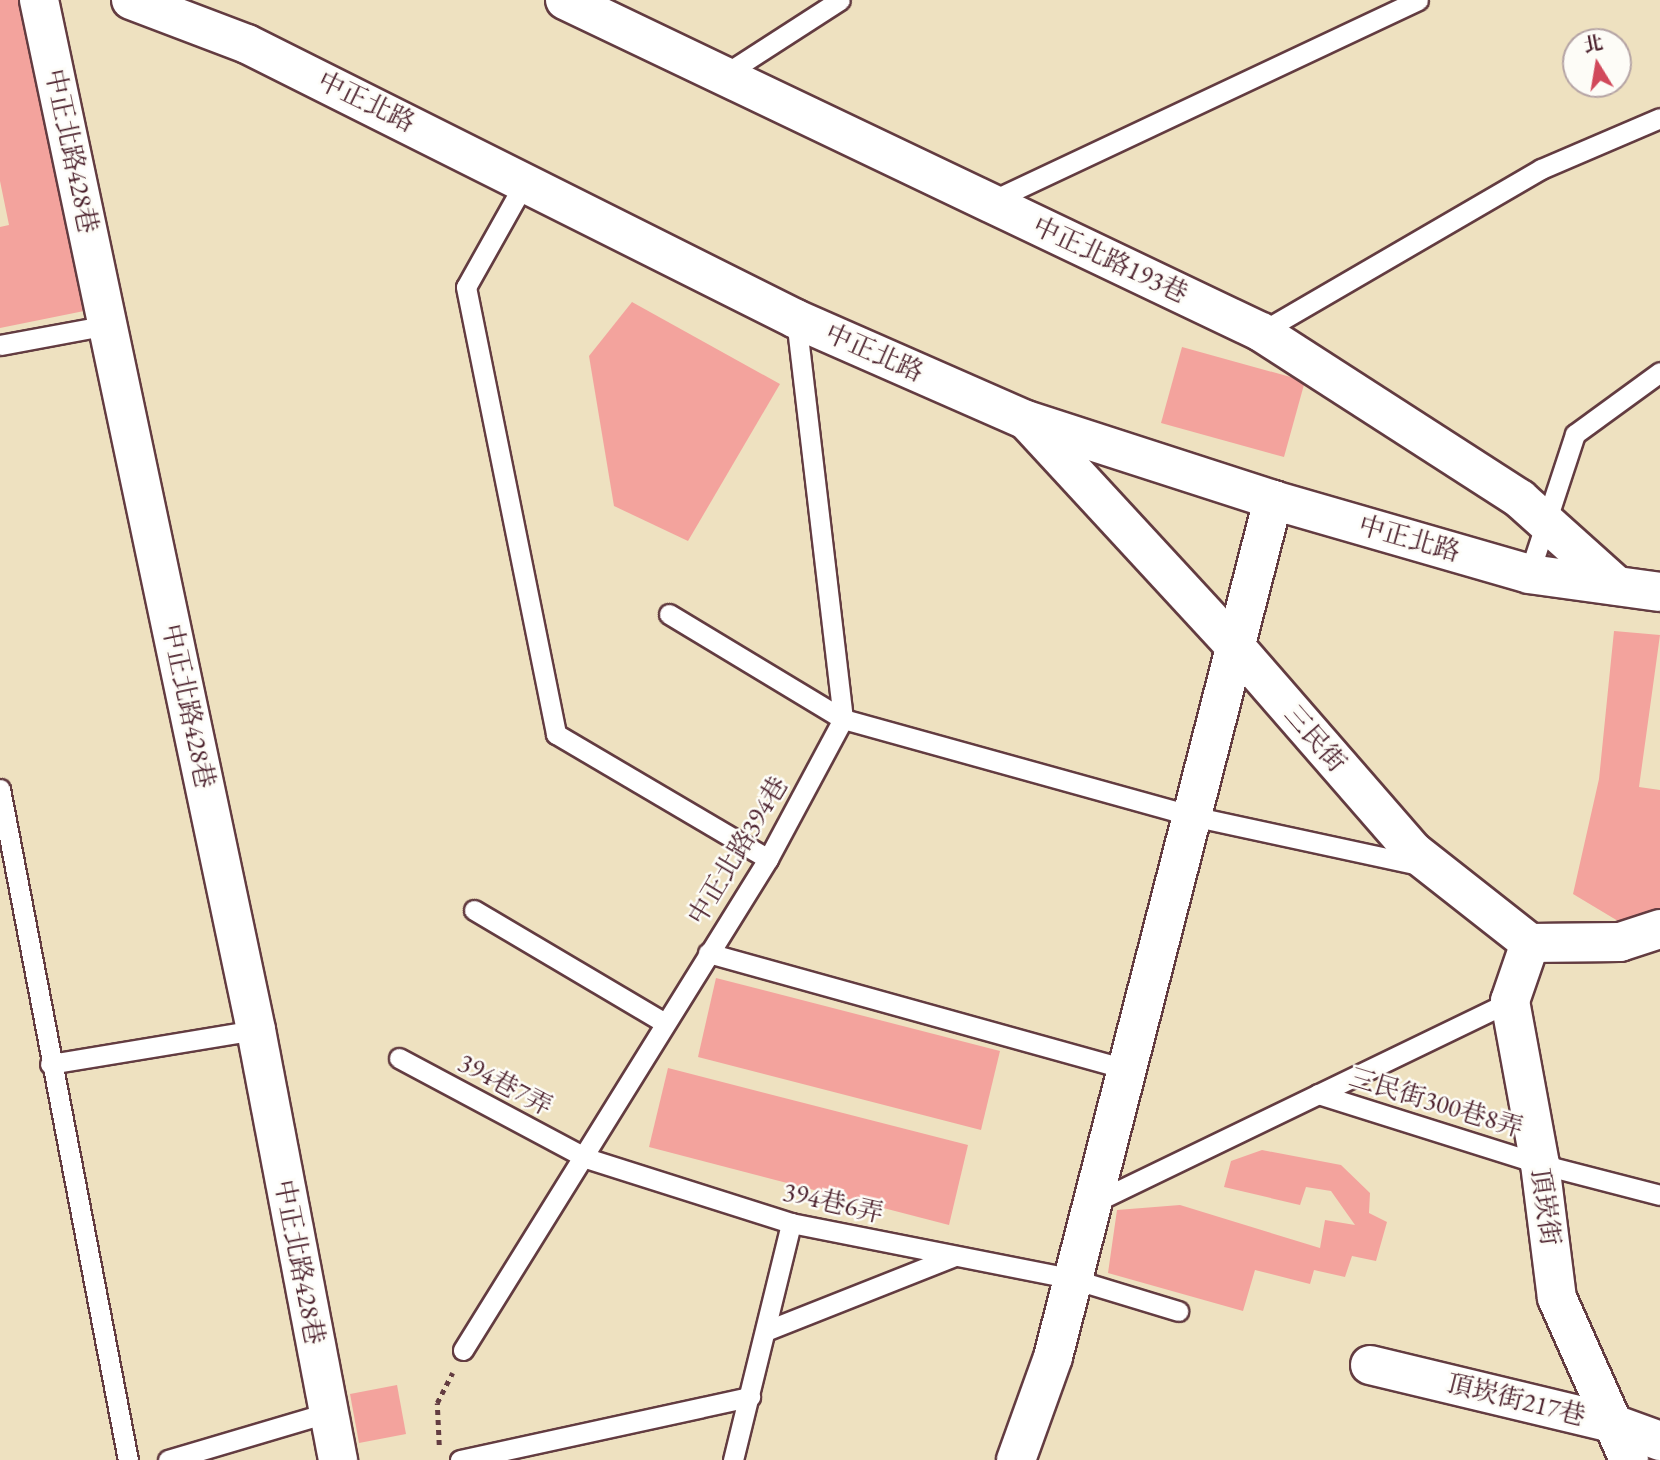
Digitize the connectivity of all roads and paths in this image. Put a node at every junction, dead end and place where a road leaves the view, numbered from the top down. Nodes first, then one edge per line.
1 (39, 0) edge
2 (131, 0) edge
3 (565, 0) edge
4 (841, 0) edge
5 (1418, 0) edge
6 (722, 76) junction
7 (1660, 118) edge
8 (525, 182) junction
9 (989, 202) junction
10 (796, 319) junction
11 (108, 325) junction
12 (1261, 331) junction
13 (0, 345) edge
14 (1660, 372) edge
15 (1026, 420) junction
16 (1273, 500) junction
17 (1546, 525) junction
18 (1529, 574) junction
19 (1616, 584) junction
20 (1660, 592) edge
21 (669, 614) dead end
22 (1235, 646) junction
23 (844, 719) junction
24 (0, 789) edge
25 (1192, 816) junction
26 (768, 859) junction
27 (1434, 868) junction
28 (474, 909) dead end
29 (1660, 929) edge
30 (1530, 943) junction
31 (708, 953) junction
32 (1510, 1001) junction
33 (665, 1023) junction
34 (256, 1030) junction
35 (399, 1058) dead end
36 (50, 1064) junction
37 (1127, 1069) junction
38 (1318, 1094) junction
39 (586, 1158) junction
40 (1540, 1164) junction
41 (1660, 1195) edge
42 (1092, 1203) junction
43 (791, 1223) junction
44 (955, 1256) junction
45 (1073, 1279) junction
46 (1178, 1311) dead end
47 (768, 1330) junction
48 (463, 1350) joint
49 (1370, 1365) dead end
50 (750, 1397) junction
51 (327, 1413) junction
52 (1611, 1423) junction
53 (1660, 1441) edge
54 (439, 1449) dead end
55 (128, 1460) edge
56 (168, 1460) edge
57 (338, 1460) edge
58 (460, 1460) edge
59 (733, 1460) edge
60 (1016, 1460) edge
61 (1629, 1460) edge

1 - 11 street, 中正北路428巷
2 - 8 street, 中正北路
3 - 6 street, 中正北路193巷
4 - 6 lane
5 - 9 lane
6 - 9 street, 中正北路193巷
7 - 12 lane
8 - 10 street, 中正北路
8 - 26 lane
9 - 12 street, 中正北路193巷
10 - 15 street, 中正北路
10 - 23 lane
11 - 13 lane
11 - 34 street, 中正北路428巷
12 - 17 street, 中正北路193巷
14 - 17 lane
15 - 16 street, 中正北路
15 - 22 street, 三民街
16 - 18 street, 中正北路
16 - 22 street
17 - 18 lane
17 - 19 street, 中正北路193巷
18 - 19 street, 中正北路
19 - 20 street, 中正北路
21 - 23 lane
22 - 25 street
22 - 27 street, 三民街
23 - 25 lane
23 - 26 lane, 中正北路394巷
24 - 36 lane
25 - 27 lane
25 - 37 street
26 - 31 lane, 中正北路394巷
27 - 30 street, 三民街
28 - 33 lane
29 - 30 street
30 - 32 street, 頂崁街
31 - 33 lane, 中正北路394巷
31 - 37 lane
32 - 38 lane
32 - 40 street, 頂崁街
33 - 39 lane, 中正北路394巷
34 - 36 lane
34 - 51 street, 中正北路428巷
35 - 39 lane, 394巷7弄
36 - 55 lane
37 - 42 street
38 - 40 lane, 三民街300巷8弄
38 - 42 lane
39 - 43 lane, 394巷6弄
39 - 48 lane, 中正北路394巷
40 - 41 lane, 三民街300巷8弄
40 - 52 street, 頂崁街
42 - 45 street
43 - 44 lane, 394巷6弄
43 - 47 lane
44 - 45 lane, 394巷6弄
44 - 47 lane
45 - 46 lane, 394巷6弄
45 - 60 street
47 - 50 lane
48 - 54 path
49 - 52 street, 頂崁街217巷
50 - 58 lane
50 - 59 lane
51 - 56 lane
51 - 57 street, 中正北路428巷
52 - 53 street, 頂崁街217巷
52 - 61 street, 頂崁街

